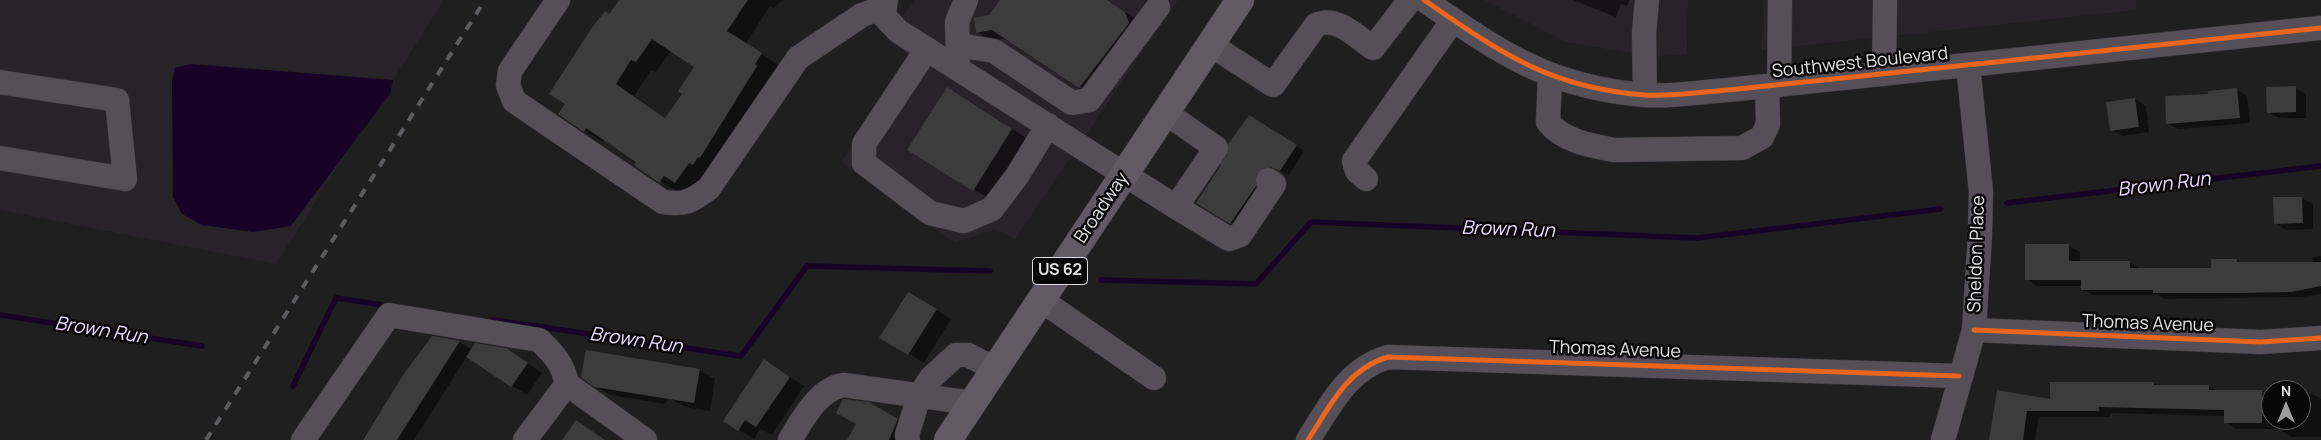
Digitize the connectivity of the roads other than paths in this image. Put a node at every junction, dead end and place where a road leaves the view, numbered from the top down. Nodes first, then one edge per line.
1 (558, 0) edge
2 (966, 0) edge
3 (1240, 0) edge
4 (1410, 0) edge
5 (1647, 0) edge
6 (1780, 0) edge
7 (1885, 0) edge
8 (1155, 2) edge
9 (885, 3) edge
10 (1442, 8) edge
11 (2321, 28) edge
12 (958, 44) junction
13 (1211, 45) junction
14 (926, 50) junction
15 (1968, 65) junction
16 (959, 70) junction
17 (1884, 74) junction
18 (1550, 76) junction
19 (0, 82) edge
20 (1773, 86) junction
21 (1645, 95) junction
22 (1072, 103) junction
23 (1166, 113) junction
24 (1053, 128) junction
25 (0, 158) edge
26 (1125, 173) junction
27 (1366, 178) dead end
28 (1268, 180) dead end
29 (1176, 207) junction
30 (1041, 300) junction
31 (1974, 330) junction
32 (2321, 338) edge
33 (995, 369) junction
34 (1959, 376) junction
35 (1154, 378) dead end
36 (567, 384) junction
37 (919, 396) junction
38 (972, 403) junction
39 (304, 440) edge
40 (525, 440) edge
41 (645, 440) edge
42 (790, 440) edge
43 (908, 440) edge
44 (948, 440) edge
45 (1308, 440) edge
46 (1943, 440) edge

1 - 9 street
2 - 12 street
3 - 13 main road, Broadway / US 62
4 - 13 street
5 - 21 street
6 - 20 street
7 - 17 street
8 - 22 street
9 - 14 street
10 - 18 street, Southwest Boulevard
10 - 27 street
11 - 15 street, Southwest Boulevard
12 - 16 street
12 - 22 street
13 - 23 main road, Broadway / US 62
14 - 16 street
14 - 24 street
15 - 17 street, Southwest Boulevard
15 - 31 street, Sheldon Place
16 - 24 street
17 - 20 street, Southwest Boulevard
18 - 20 street
18 - 21 street, Southwest Boulevard
19 - 25 street
20 - 21 street, Southwest Boulevard
22 - 24 street
23 - 26 main road, Broadway / US 62
23 - 29 street
24 - 26 street
26 - 29 street
26 - 30 main road, Broadway / US 62
28 - 29 street
30 - 33 main road, Broadway / US 62
30 - 35 street
31 - 32 street, Thomas Avenue
31 - 34 street, Sheldon Place
33 - 37 street
33 - 38 main road, Broadway / US 62
34 - 45 street, Thomas Avenue
34 - 46 street, Sheldon Place
36 - 39 street
36 - 40 street
36 - 41 street
37 - 38 street
37 - 42 street
37 - 43 street
38 - 44 main road, Broadway / US 62

